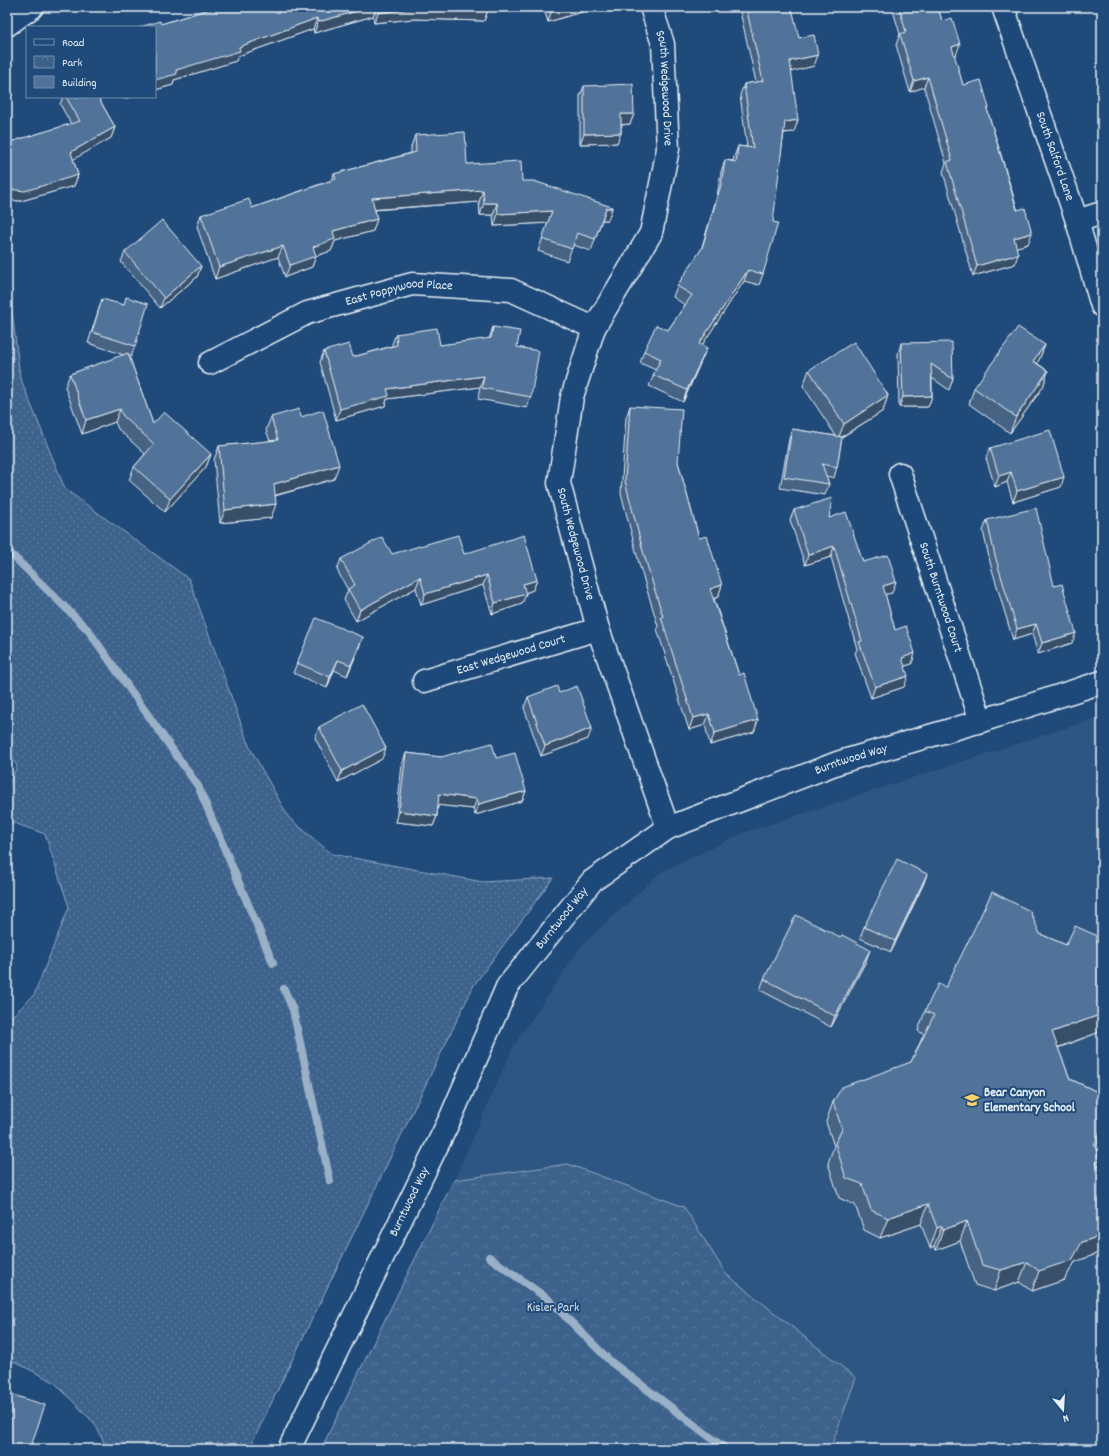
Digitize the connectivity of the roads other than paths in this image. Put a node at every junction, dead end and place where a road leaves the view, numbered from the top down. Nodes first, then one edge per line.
1 (32, 7) edge
2 (651, 7) edge
3 (1003, 7) edge
4 (7, 25) edge
5 (1102, 213) edge
6 (1076, 221) junction
7 (1102, 306) edge
8 (594, 328) junction
9 (210, 363) dead end
10 (900, 474) dead end
11 (598, 628) junction
12 (424, 681) dead end
13 (1102, 682) edge
14 (981, 721) junction
15 (668, 828) junction
16 (289, 1449) edge

1 - 4 street
2 - 8 street, South Wedgewood Drive
3 - 6 street, South Salford Lane
5 - 6 street
6 - 7 street, South Salford Lane
8 - 9 street, East Poppywood Place
8 - 11 street, South Wedgewood Drive
10 - 14 street, South Burntwood Court
11 - 12 street, East Wedgewood Court
11 - 15 street, South Wedgewood Drive
13 - 14 street, Burntwood Way
14 - 15 street, Burntwood Way
15 - 16 street, Burntwood Way

